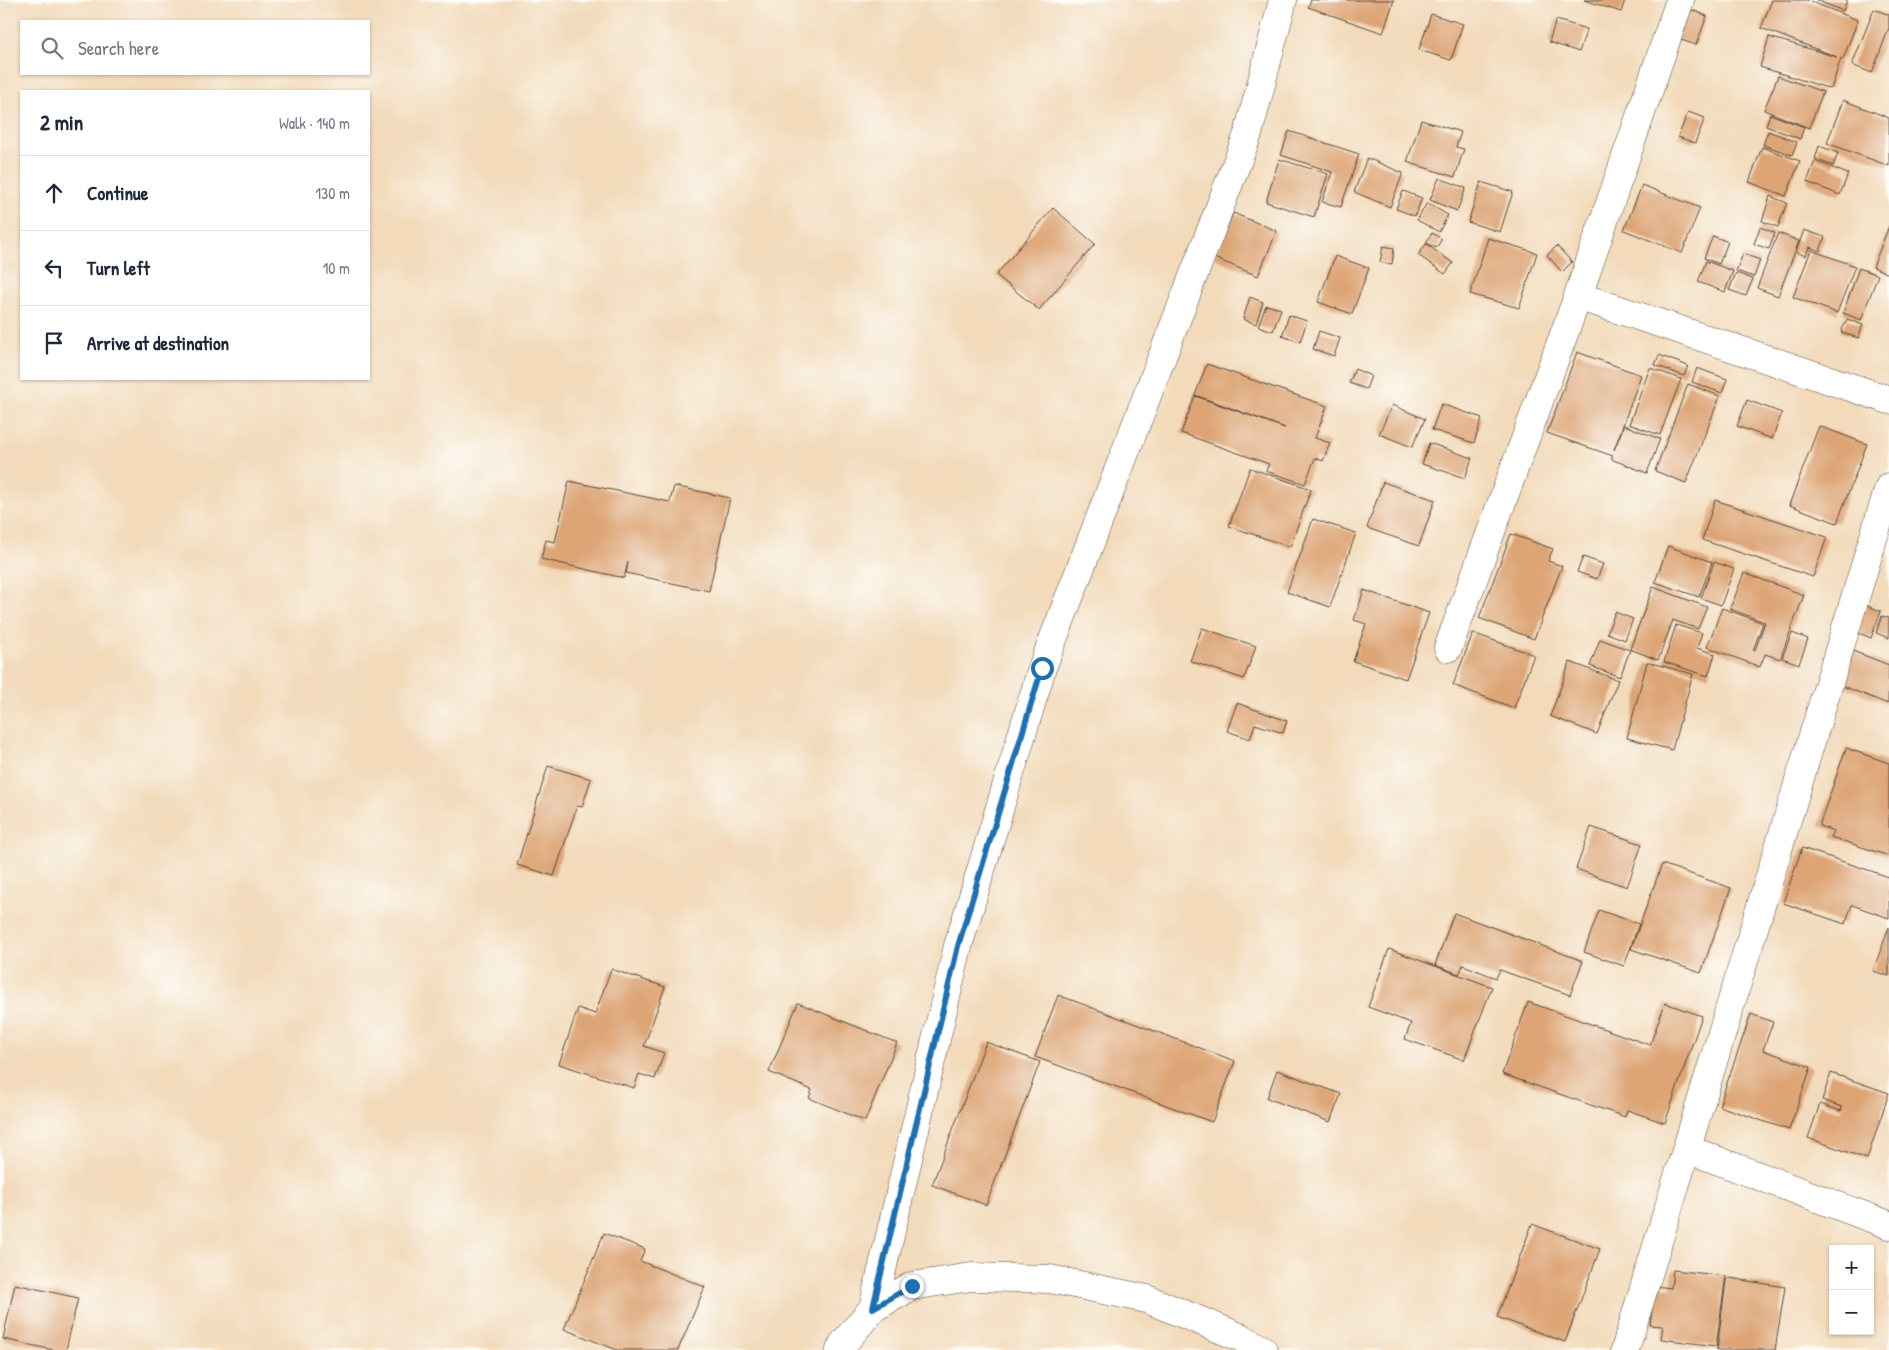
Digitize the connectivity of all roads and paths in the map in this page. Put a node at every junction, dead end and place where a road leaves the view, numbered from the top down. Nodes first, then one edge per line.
1 (1283, 0) edge
2 (1680, 0) edge
3 (1578, 296) junction
4 (1889, 400) edge
5 (1889, 487) edge
6 (1448, 648) dead end
7 (1688, 1149) junction
8 (1889, 1225) edge
9 (873, 1308) junction
10 (840, 1350) edge
11 (1264, 1350) edge
12 (1625, 1350) edge

1 - 9 street
2 - 3 street
3 - 4 street
3 - 6 street
5 - 7 street
7 - 8 street
7 - 12 street
9 - 10 street
9 - 11 street

